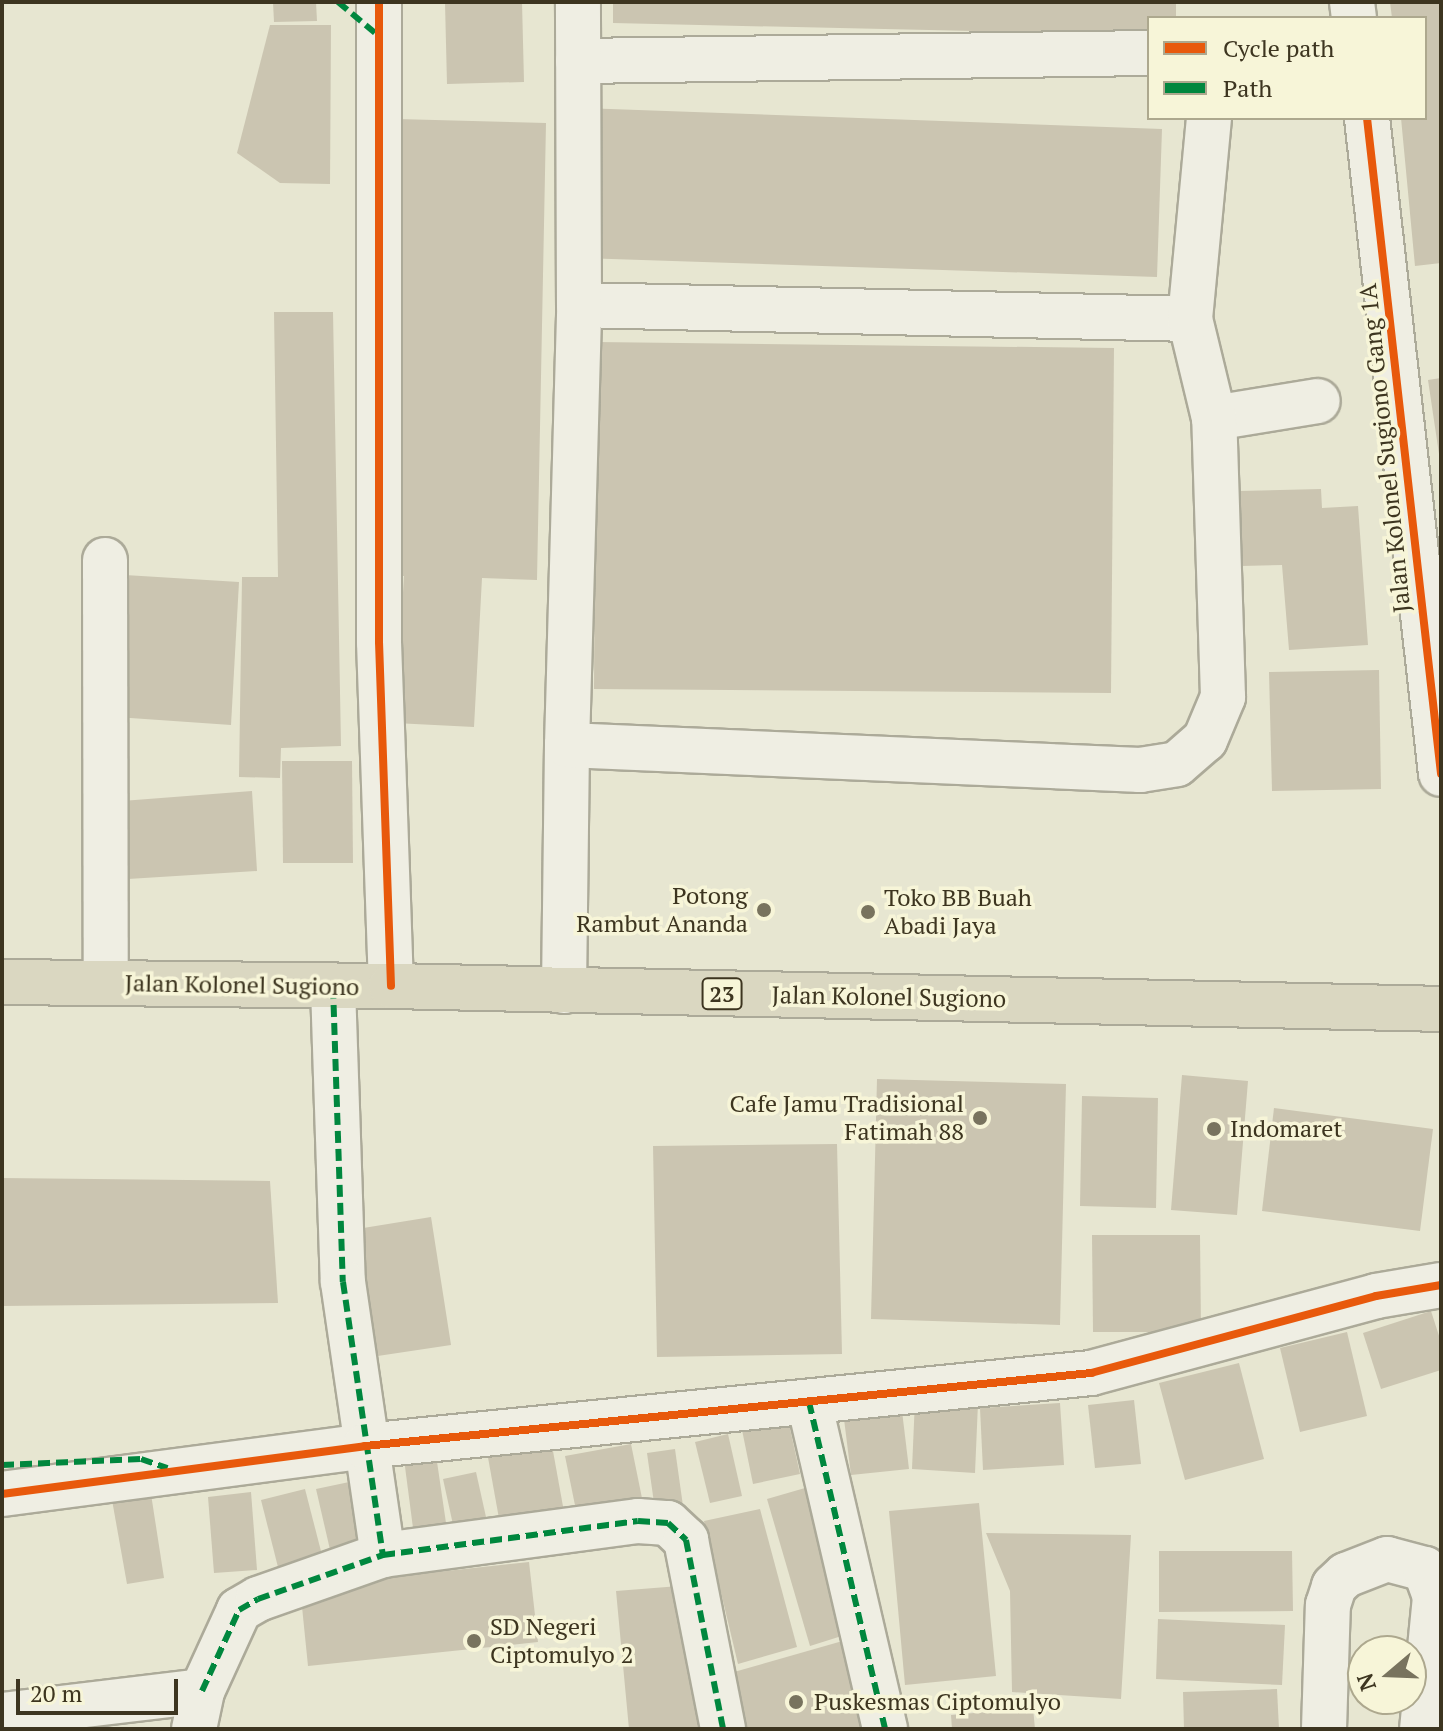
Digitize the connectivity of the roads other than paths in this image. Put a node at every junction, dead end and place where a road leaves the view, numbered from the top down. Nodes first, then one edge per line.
1 (379, 2) edge
2 (578, 2) edge
3 (1147, 53) edge
4 (578, 61) junction
5 (1209, 120) edge
6 (1367, 120) edge
7 (579, 305) junction
8 (1190, 319) junction
9 (1318, 401) dead end
10 (1214, 418) junction
11 (105, 560) dead end
12 (567, 745) junction
13 (1441, 774) edge
14 (2, 982) edge
15 (106, 983) junction
16 (391, 986) junction
17 (333, 987) junction
18 (564, 991) junction
19 (1441, 1009) edge
20 (1441, 1285) edge
21 (809, 1402) junction
22 (365, 1446) junction
23 (2, 1465) edge
24 (175, 1469) junction
25 (2, 1494) edge
26 (383, 1555) junction
27 (198, 1710) edge
28 (2, 1715) edge
29 (108, 1715) edge
30 (723, 1729) edge
31 (885, 1729) edge
32 (1324, 1729) edge
33 (1422, 1729) edge

1 - 16 street
2 - 4 street
3 - 4 street
4 - 7 street
5 - 8 street
6 - 13 street, Jalan Kolonel Sugiono Gang 1A
7 - 8 street
7 - 12 street
8 - 10 street
9 - 10 street
10 - 12 street
11 - 15 street
12 - 18 street
14 - 15 highway, Jalan Kolonel Sugiono / 23
15 - 17 highway, Jalan Kolonel Sugiono / 23
16 - 17 highway, Jalan Kolonel Sugiono / 23
16 - 18 highway, Jalan Kolonel Sugiono / 23
17 - 22 street
18 - 19 highway, Jalan Kolonel Sugiono / 23
20 - 21 street
21 - 22 street
21 - 31 street
22 - 24 street
22 - 26 street
23 - 24 street
24 - 25 street
26 - 27 street
26 - 30 street
27 - 29 street
28 - 29 street
32 - 33 street

